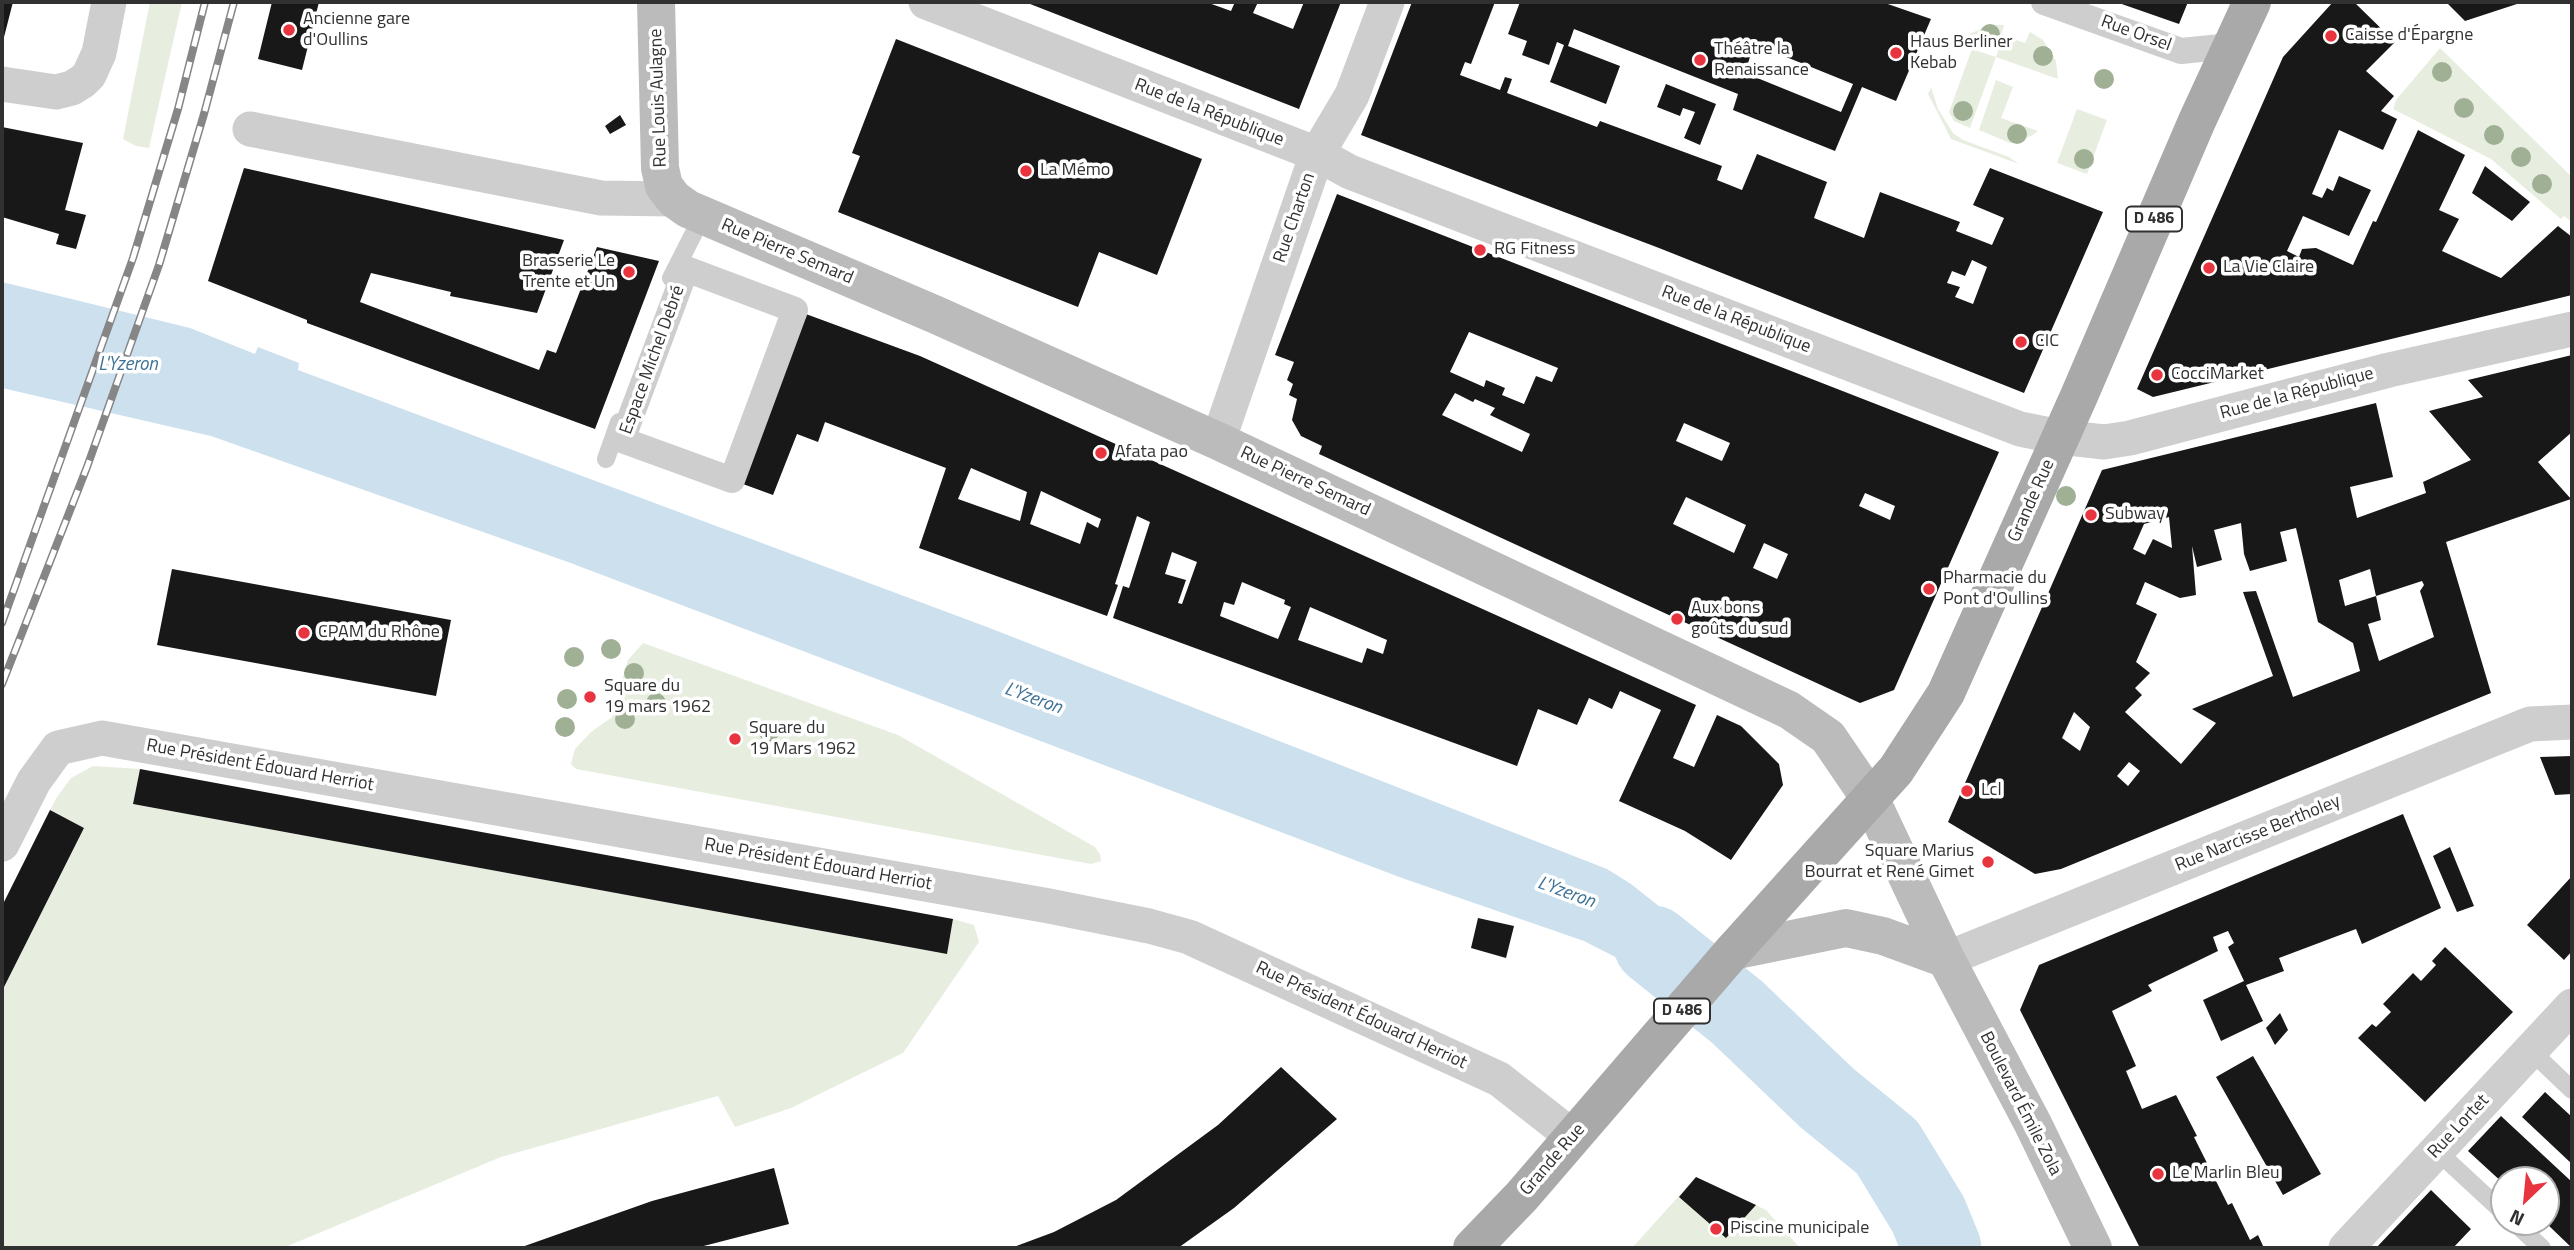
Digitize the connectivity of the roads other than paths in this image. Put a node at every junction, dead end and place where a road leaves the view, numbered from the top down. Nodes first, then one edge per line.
1 (109, 2) edge
2 (656, 2) edge
3 (926, 2) edge
4 (1387, 2) edge
5 (2044, 2) edge
6 (2252, 2) edge
7 (2231, 46) junction
8 (2, 85) edge
9 (250, 129) dead end
10 (1317, 155) junction
11 (688, 208) junction
12 (795, 310) joint
13 (2572, 329) edge
14 (2060, 438) junction
15 (1218, 440) junction
16 (606, 459) dead end
17 (2572, 722) edge
18 (1871, 800) junction
19 (2, 844) edge
20 (1733, 951) junction
21 (1946, 959) junction
22 (2572, 1006) edge
23 (2530, 1050) junction
24 (2572, 1090) edge
25 (1573, 1137) junction
26 (2437, 1151) junction
27 (2490, 1200) edge
28 (2529, 1236) edge
29 (1472, 1248) edge
30 (2093, 1248) edge
31 (2346, 1248) edge
32 (2542, 1248) edge

1 - 8 street
2 - 11 main road, Rue Louis Aulagne
3 - 10 street, Rue de la République
4 - 10 street, Rue Charton
5 - 7 street, Rue Orsel
6 - 7 main road, Grande Rue / D 486
7 - 14 main road, Grande Rue / D 486
9 - 11 street, Rue Pierre Semard
10 - 14 street, Rue de la République
10 - 15 street, Rue Charton
11 - 15 main road, Rue Pierre Semard
11 - 16 lane
12 - 12 street, Espace Michel Debré
13 - 14 street, Rue de la République
14 - 18 main road, Grande Rue / D 486
15 - 18 main road, Rue Pierre Semard
17 - 21 street, Rue Narcisse Bertholey
18 - 20 main road, Grande Rue / D 486
18 - 21 main road, Boulevard Émile Zola
19 - 25 street, Rue Président Édouard Herriot
20 - 21 main road
20 - 25 main road, Grande Rue / D 486
21 - 30 main road, Boulevard Émile Zola
22 - 23 street, Rue Lortet
23 - 24 lane
23 - 26 street, Rue Lortet
25 - 29 main road, Grande Rue / D 486
26 - 27 lane
26 - 31 street, Rue Lortet
28 - 32 lane

